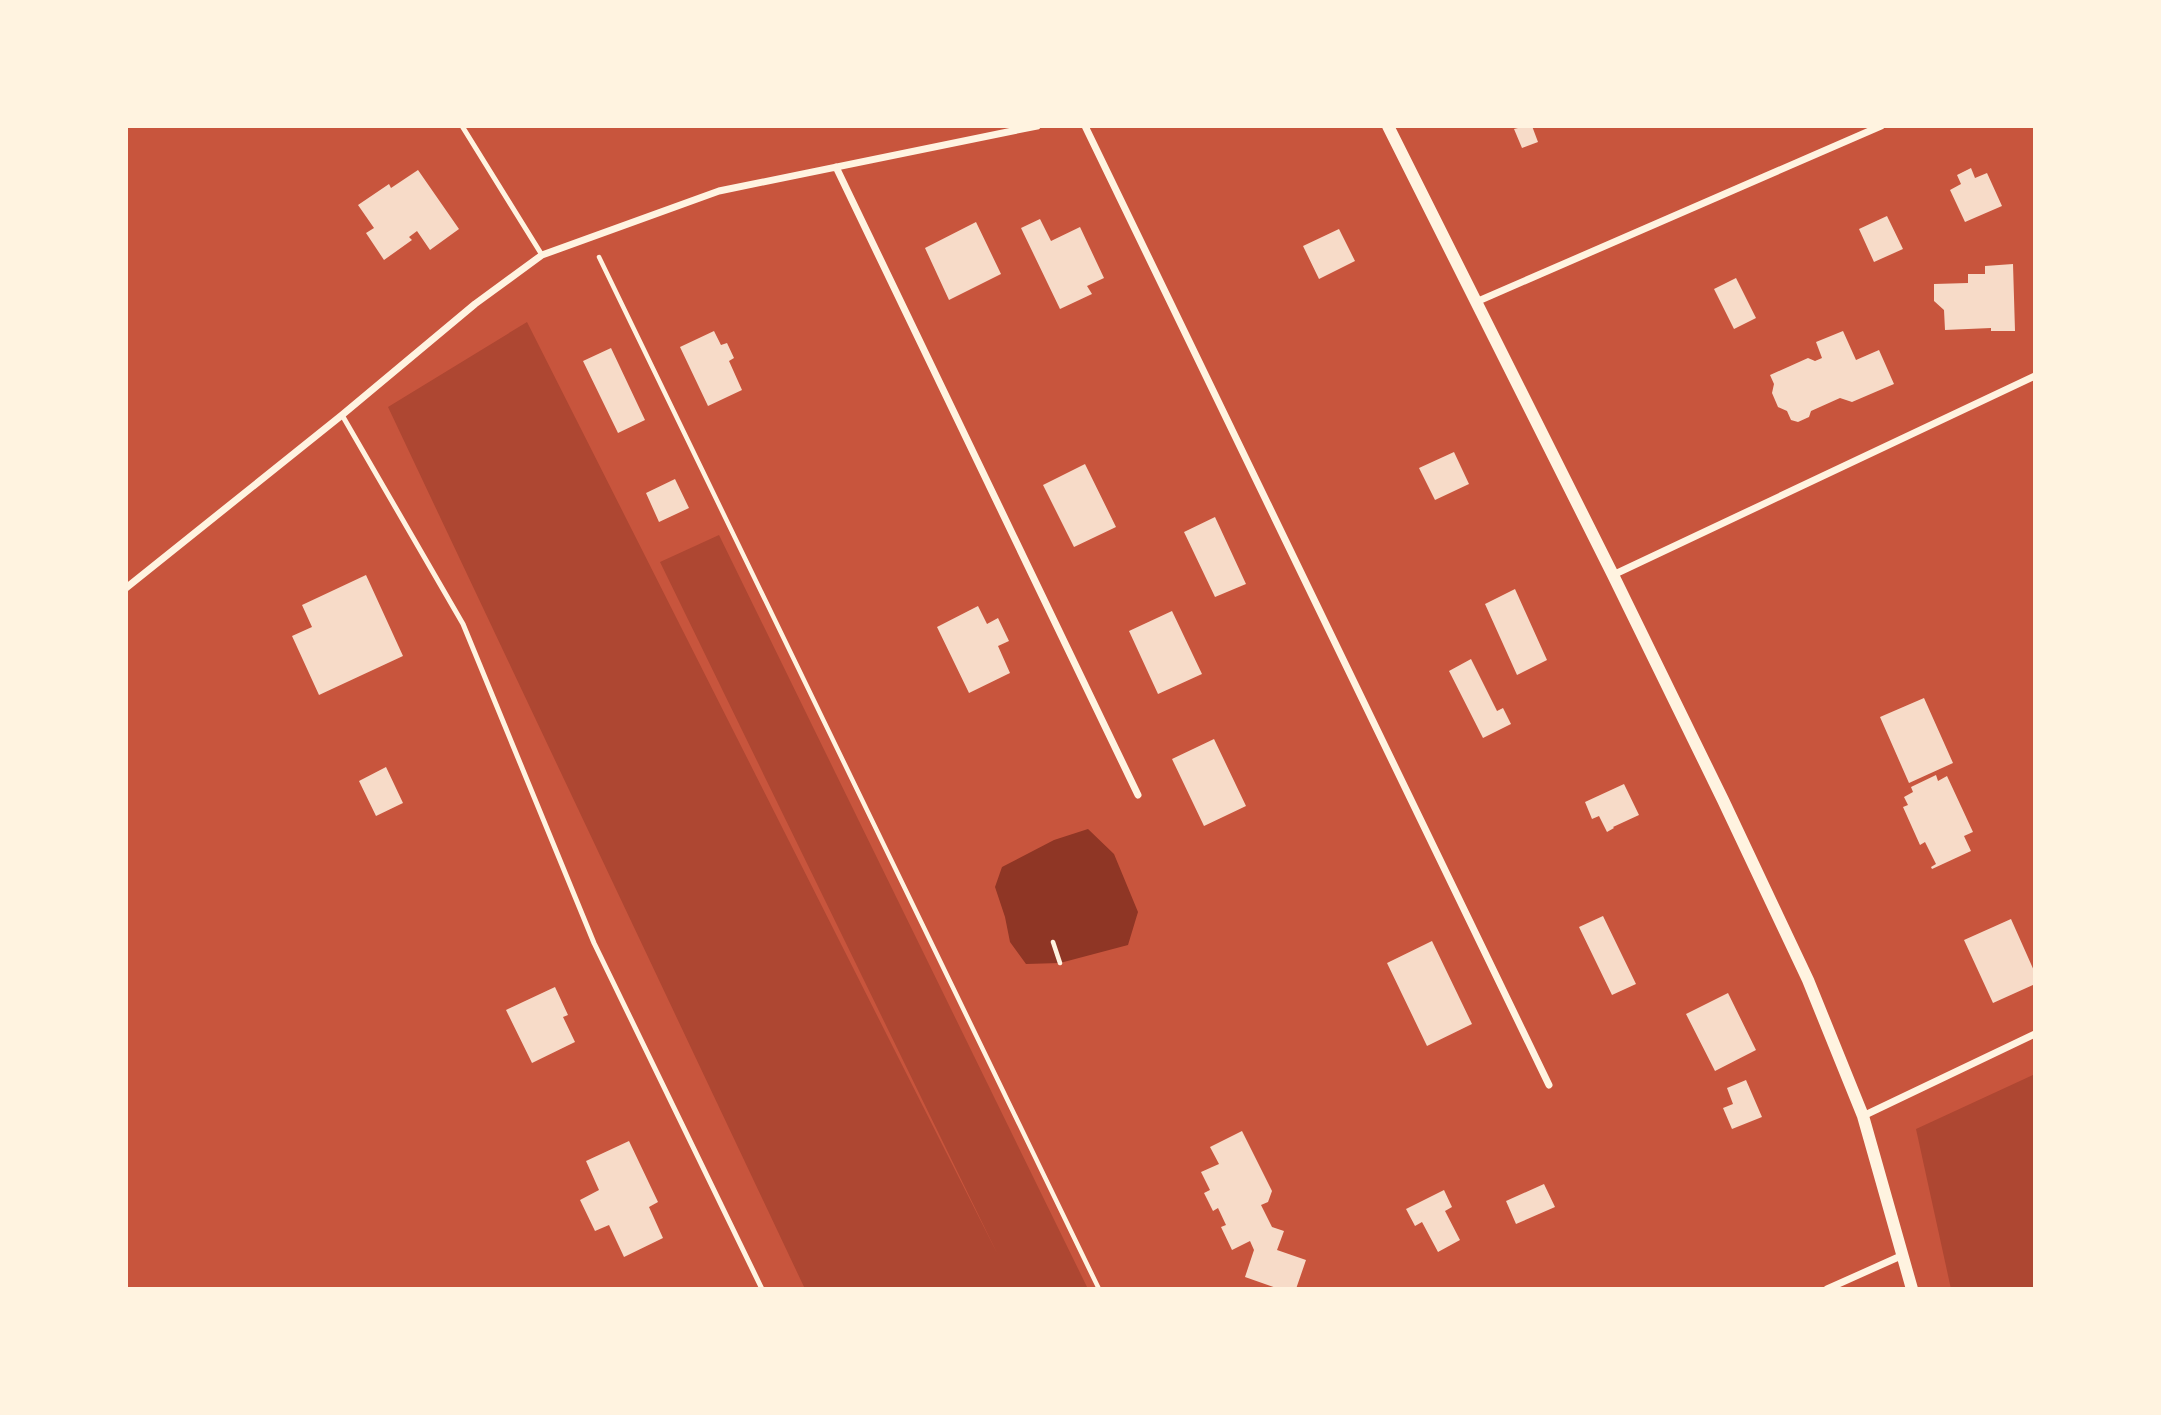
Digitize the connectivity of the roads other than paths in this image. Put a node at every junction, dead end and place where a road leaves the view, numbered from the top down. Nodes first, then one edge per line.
1 (462, 126) edge
2 (1037, 126) edge
3 (1085, 126) edge
4 (1388, 126) edge
5 (1881, 126) edge
6 (836, 167) junction
7 (542, 255) junction
8 (1475, 302) junction
9 (2035, 376) edge
10 (342, 415) junction
11 (1613, 575) junction
12 (126, 588) edge
13 (1138, 795) dead end
14 (2035, 1034) edge
15 (1549, 1085) dead end
16 (1863, 1116) junction
17 (1903, 1255) junction
18 (762, 1289) edge
19 (1827, 1289) edge
20 (1912, 1289) edge

1 - 7 lane
2 - 6 street
3 - 15 street
4 - 8 street
5 - 8 street
6 - 7 street
6 - 13 street
7 - 10 street
8 - 11 street
9 - 11 street
10 - 12 street
10 - 18 lane
11 - 16 street
14 - 16 street
16 - 17 street
17 - 19 street
17 - 20 street

